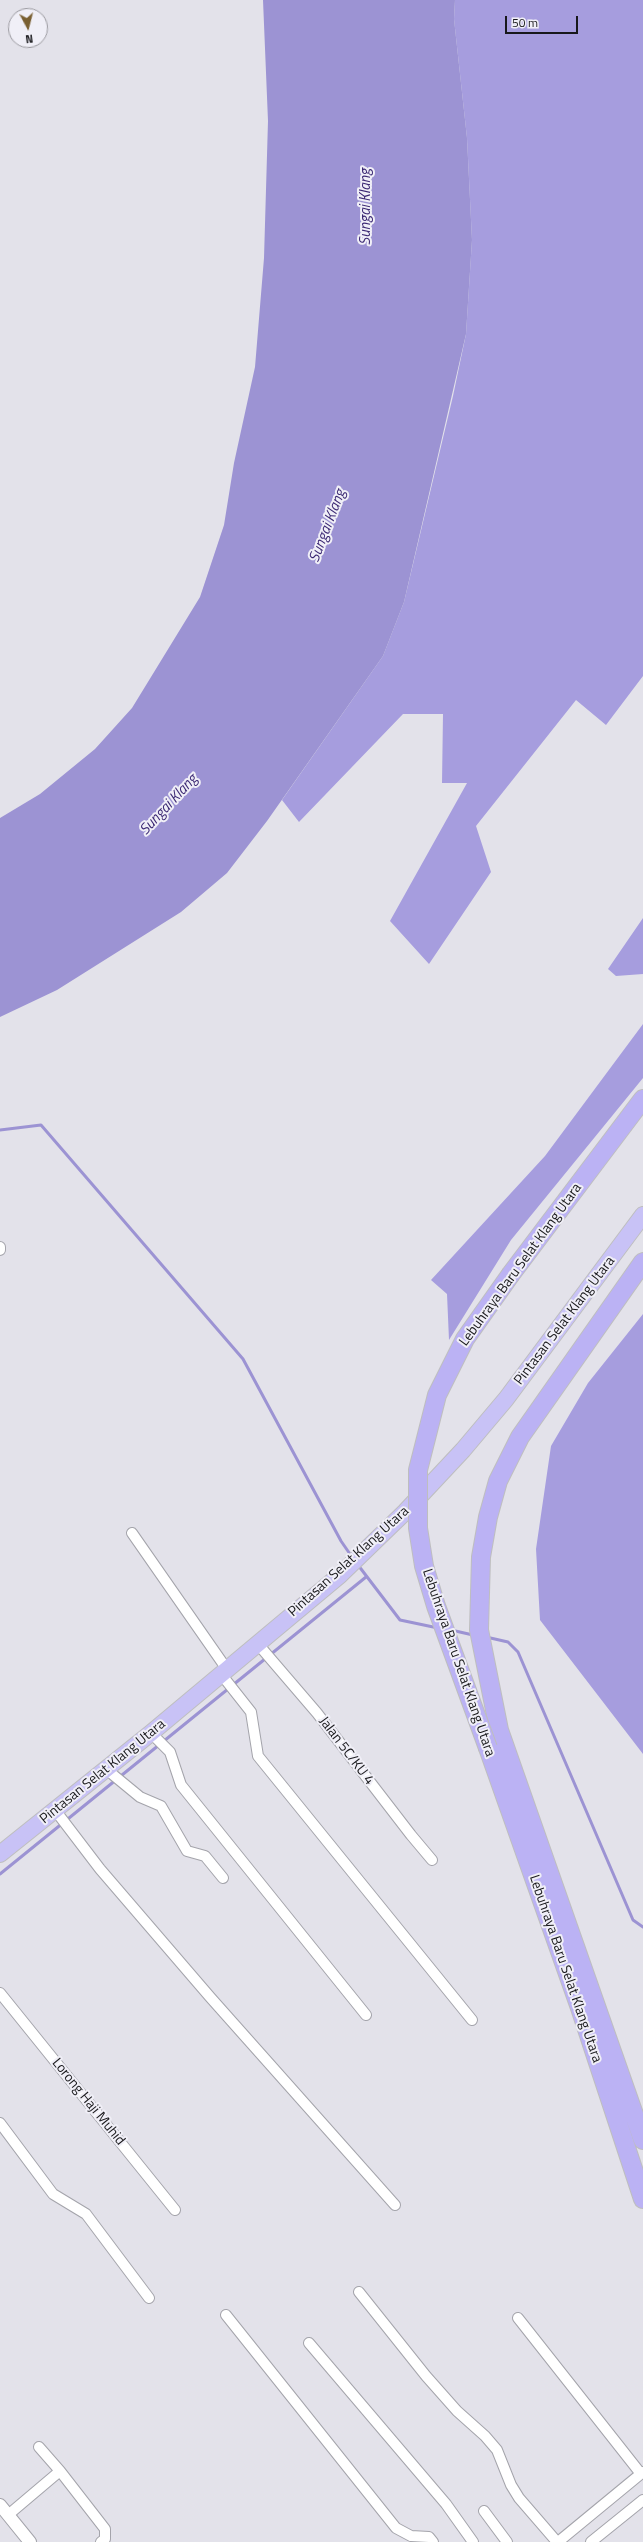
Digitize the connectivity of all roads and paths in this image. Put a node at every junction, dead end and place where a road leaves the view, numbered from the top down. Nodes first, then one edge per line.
1 (643, 1099) edge
2 (643, 1215) edge
3 (643, 1262) edge
4 (132, 1533) dead end
5 (257, 1643) junction
6 (224, 1674) junction
7 (154, 1735) junction
8 (109, 1773) junction
9 (58, 1813) junction
10 (0, 1854) edge
11 (432, 1860) dead end
12 (223, 1878) dead end
13 (0, 1993) edge
14 (366, 2015) dead end
15 (472, 2020) dead end
16 (0, 2123) edge
17 (643, 2140) edge
18 (643, 2199) edge
19 (395, 2205) dead end
20 (175, 2210) dead end
21 (359, 2292) dead end
22 (149, 2298) dead end
23 (226, 2315) dead end
24 (518, 2318) dead end
25 (309, 2343) dead end
26 (39, 2446) dead end
27 (60, 2471) junction
28 (642, 2473) edge
29 (643, 2500) edge
30 (0, 2505) edge
31 (484, 2511) dead end
32 (8, 2515) junction
33 (30, 2542) edge
34 (101, 2542) edge
35 (433, 2542) edge
36 (473, 2542) edge
37 (507, 2542) edge
38 (557, 2542) edge
39 (591, 2542) edge

1 - 18 highway, Lebuhraya Baru Selat Klang Utara, bridge
2 - 5 highway, Pintasan Selat Klang Utara
3 - 17 highway, Lebuhraya Baru Selat Klang Utara
4 - 6 street
5 - 6 highway, Pintasan Selat Klang Utara
5 - 11 street, Jalan 5C/KU 4
6 - 7 highway, Pintasan Selat Klang Utara
6 - 15 street
7 - 8 highway, Pintasan Selat Klang Utara
7 - 14 street
8 - 9 highway, Pintasan Selat Klang Utara
8 - 12 street
9 - 10 highway, Pintasan Selat Klang Utara
9 - 19 street
13 - 20 street, Lorong Haji Muhid
16 - 22 street
21 - 38 street
23 - 35 street
24 - 28 street
25 - 36 street
26 - 27 street
27 - 32 street
27 - 34 street
28 - 38 street
29 - 39 street
30 - 32 street
31 - 37 street
32 - 33 street

